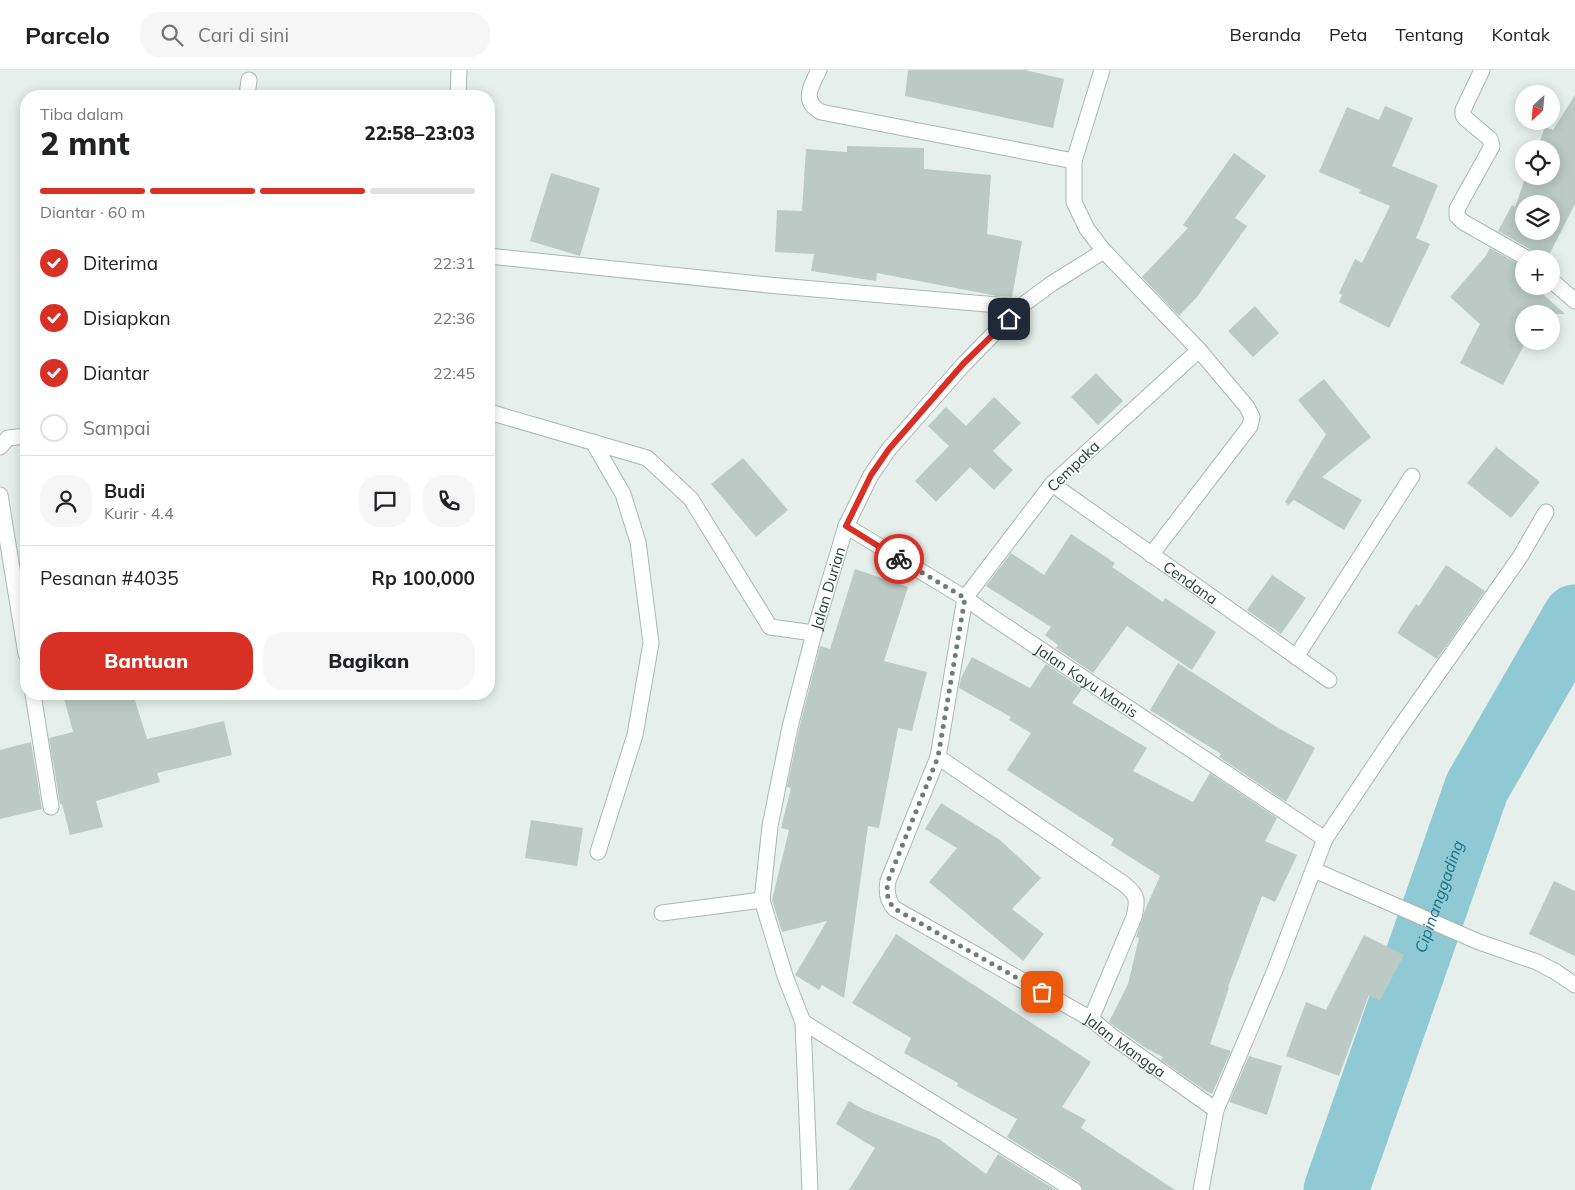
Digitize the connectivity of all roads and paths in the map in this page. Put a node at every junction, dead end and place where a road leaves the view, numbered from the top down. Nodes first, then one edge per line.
1 (459, 70) edge
2 (819, 70) edge
3 (1102, 70) edge
4 (1482, 70) edge
5 (248, 80) dead end
6 (247, 90) edge
7 (458, 90) edge
8 (1074, 161) junction
9 (1104, 251) junction
10 (1515, 252) edge
11 (495, 257) edge
12 (1560, 288) edge
13 (1575, 301) edge
14 (1020, 307) junction
15 (1199, 350) junction
16 (495, 414) edge
17 (20, 437) edge
18 (593, 442) junction
19 (0, 447) edge
20 (1412, 476) dead end
21 (1052, 484) junction
22 (0, 495) edge
23 (1546, 512) dead end
24 (846, 526) junction
25 (1151, 556) junction
26 (965, 598) junction
27 (20, 617) edge
28 (814, 633) junction
29 (1296, 657) junction
30 (1329, 680) dead end
31 (34, 700) edge
32 (938, 757) junction
33 (51, 807) dead end
34 (1325, 839) junction
35 (598, 852) dead end
36 (1314, 870) junction
37 (762, 900) junction
38 (662, 913) dead end
39 (1575, 985) edge
40 (1092, 1019) junction
41 (803, 1022) junction
42 (1216, 1110) junction
43 (810, 1190) edge
44 (1074, 1190) edge
45 (1201, 1190) edge

1 - 7 street
2 - 8 street
3 - 8 street
4 - 10 street
5 - 6 street
8 - 9 street
9 - 14 street, Jalan Durian
9 - 15 street
11 - 14 street
12 - 13 street
14 - 24 street, Jalan Durian
15 - 21 street, Cempaka
15 - 25 street
16 - 18 street
17 - 19 street
18 - 28 street
18 - 35 street
20 - 29 street
21 - 25 street, Cendana
21 - 26 street, Cempaka
22 - 27 street
23 - 34 street
24 - 26 street, Jalan Kayu Manis
24 - 28 street, Jalan Durian
25 - 29 street, Cendana
26 - 32 street, Jalan Mangga
26 - 34 street, Jalan Kayu Manis
28 - 37 street, Jalan Durian
29 - 30 street, Cendana
31 - 33 street
32 - 40 street
32 - 40 street, Jalan Mangga
34 - 36 street
36 - 39 street
36 - 42 street
37 - 38 street
37 - 41 street, Jalan Durian
40 - 42 street, Jalan Mangga
41 - 43 street, Jalan Durian
41 - 44 street
42 - 45 street

